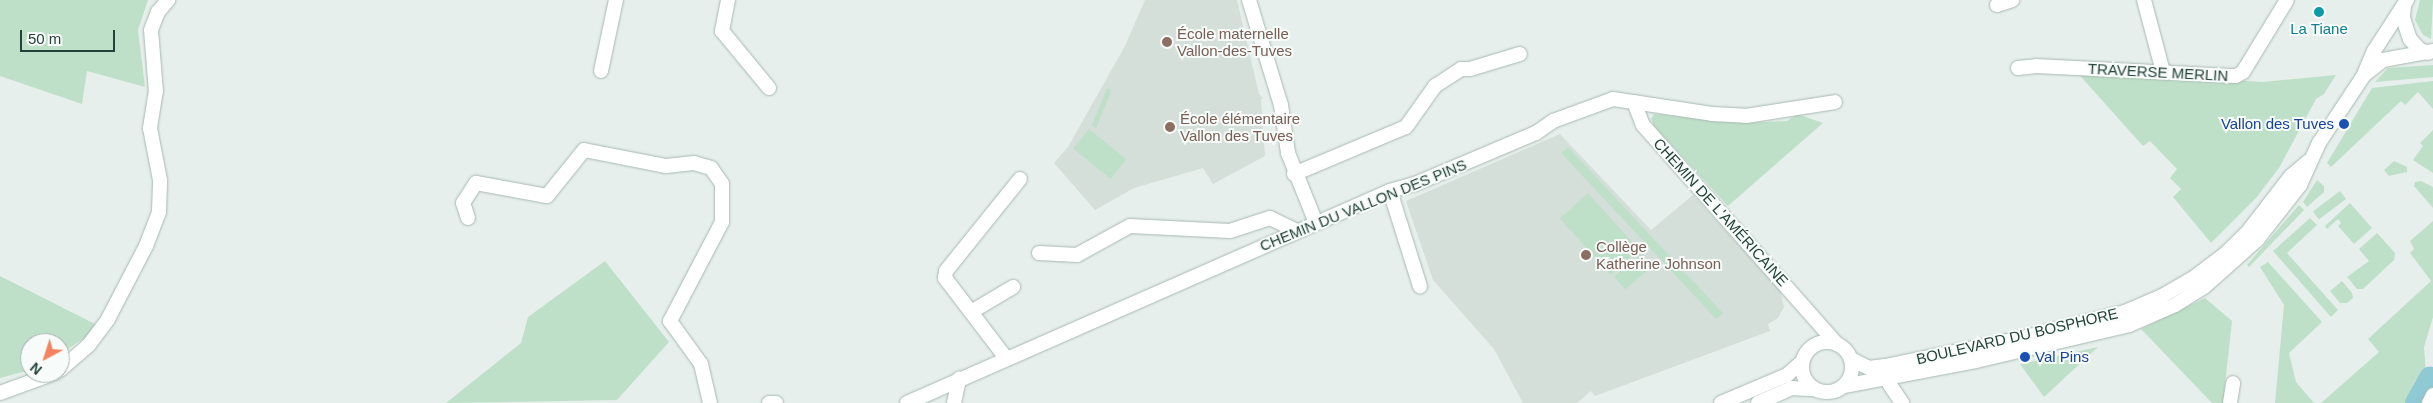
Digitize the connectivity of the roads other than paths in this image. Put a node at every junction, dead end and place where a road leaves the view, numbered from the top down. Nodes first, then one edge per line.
1 (168, 0) edge
2 (616, 0) edge
3 (728, 0) edge
4 (1249, 0) edge
5 (2012, 0) edge
6 (2144, 0) edge
7 (2287, 0) edge
8 (2405, 3) edge
9 (1997, 5) dead end
10 (2431, 53) edge
11 (1520, 54) dead end
12 (2018, 68) dead end
13 (601, 71) dead end
14 (2163, 72) junction
15 (2364, 76) junction
16 (769, 88) dead end
17 (1634, 102) junction
18 (1835, 102) dead end
19 (1294, 174) junction
20 (1020, 179) dead end
21 (1390, 190) junction
22 (468, 218) dead end
23 (1316, 223) junction
24 (1297, 231) junction
25 (1039, 253) dead end
26 (1420, 286) dead end
27 (1013, 287) dead end
28 (971, 312) junction
29 (1816, 317) junction
30 (1837, 344) junction
31 (1813, 345) junction
32 (1006, 358) junction
33 (1851, 358) junction
34 (70, 361) edge
35 (1802, 362) junction
36 (1886, 372) junction
37 (959, 379) junction
38 (28, 383) edge
39 (2232, 383) dead end
40 (1844, 386) junction
41 (1813, 389) junction
42 (0, 393) edge
43 (2433, 395) edge
44 (710, 403) edge
45 (769, 403) edge
46 (776, 403) edge
47 (907, 403) edge
48 (954, 403) edge
49 (1721, 403) edge
50 (1758, 403) edge
51 (1902, 403) edge
52 (2230, 403) edge
53 (2429, 403) edge

1 - 34 street
2 - 13 street
3 - 16 street
4 - 19 street
5 - 9 street
6 - 14 street
7 - 14 street, TRAVERSE MERLIN
8 - 10 street
8 - 15 street, BOULEVARD DU BOSPHORE
10 - 15 street, BOULEVARD DU BOSPHORE
11 - 19 street
12 - 14 street, TRAVERSE MERLIN
15 - 36 street, BOULEVARD DU BOSPHORE
17 - 18 street, CHEMIN DU VALLON DES PINS
17 - 21 street, CHEMIN DU VALLON DES PINS
17 - 29 street, CHEMIN DE L'AMÉRICAINE
19 - 23 street
20 - 28 street
21 - 23 street, CHEMIN DU VALLON DES PINS
21 - 26 street
22 - 44 street
23 - 24 street, CHEMIN DU VALLON DES PINS
24 - 25 street
24 - 32 street, CHEMIN DU VALLON DES PINS
27 - 28 street
28 - 32 street
29 - 30 street, CHEMIN DE L'AMÉRICAINE
29 - 31 street
30 - 31 street
30 - 33 street
31 - 35 street
32 - 37 street, CHEMIN DU VALLON DES PINS
33 - 36 street, BOULEVARD DU BOSPHORE
33 - 40 street
35 - 41 street
35 - 49 street
36 - 40 street, BOULEVARD DU BOSPHORE
36 - 51 street
37 - 47 street, CHEMIN DU VALLON DES PINS
37 - 48 street
38 - 42 street
39 - 52 street
40 - 41 street
41 - 50 street
43 - 53 street
45 - 46 street

